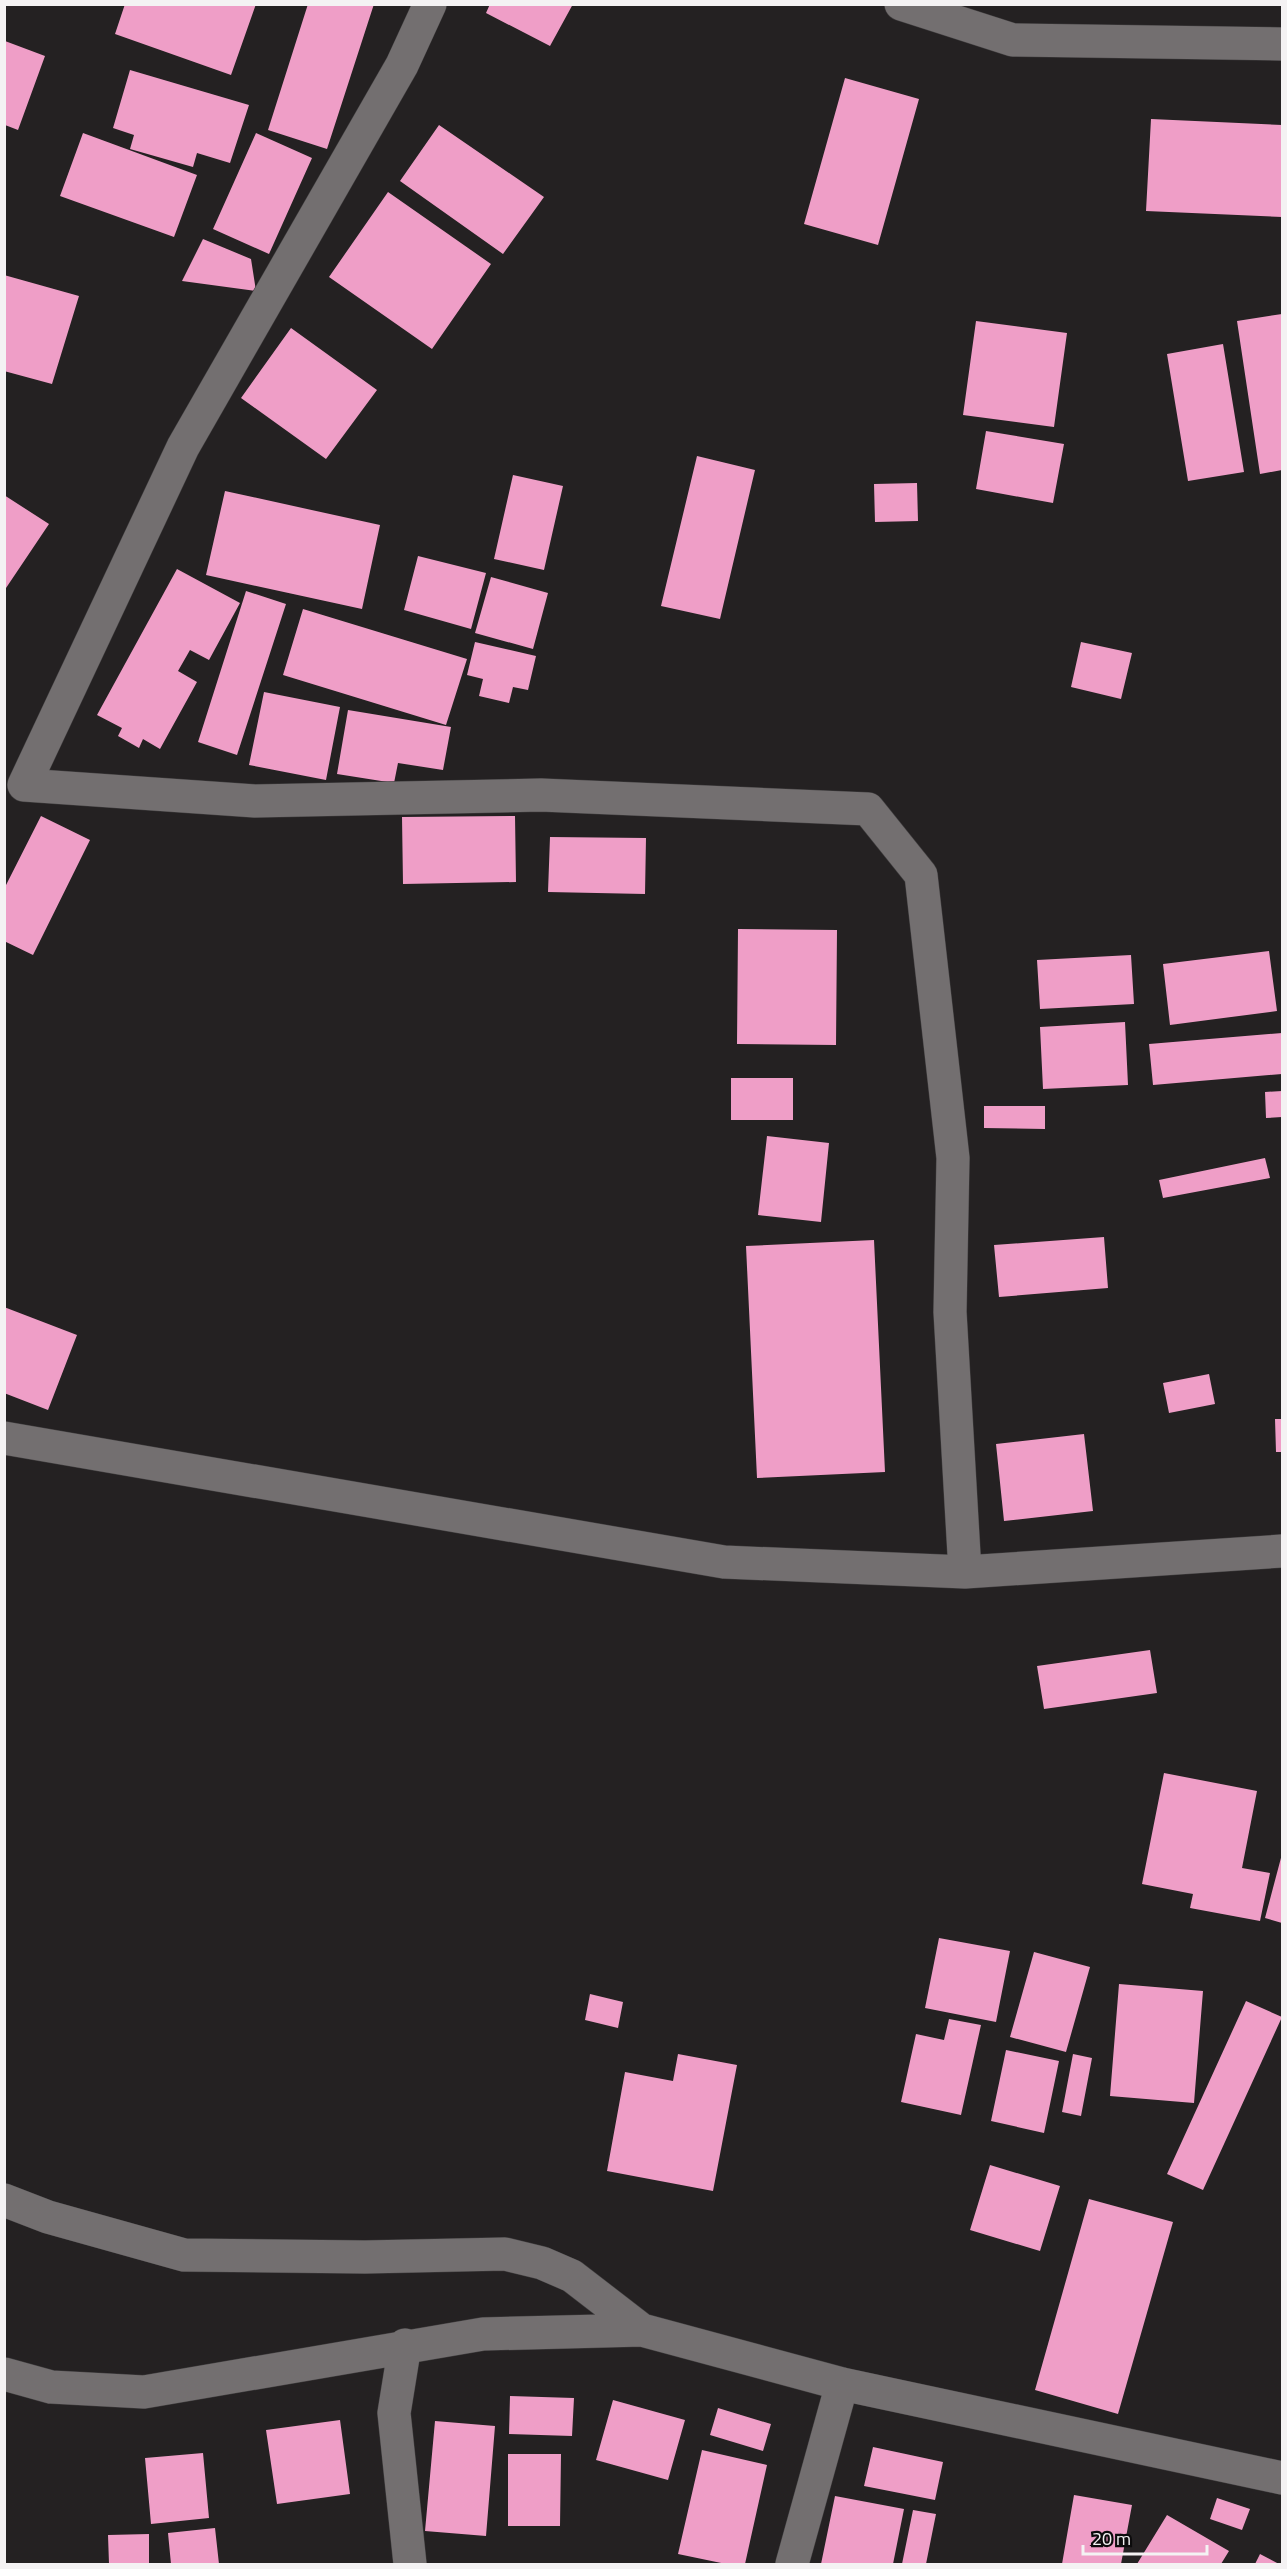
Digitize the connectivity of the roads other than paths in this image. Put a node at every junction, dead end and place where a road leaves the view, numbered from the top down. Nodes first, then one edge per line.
1 (430, 4) edge
2 (901, 4) edge
3 (1282, 44) edge
4 (4, 1438) edge
5 (1282, 1551) edge
6 (965, 1572) junction
7 (4, 2200) edge
8 (642, 2330) junction
9 (405, 2345) junction
10 (4, 2374) edge
11 (842, 2384) junction
12 (1282, 2478) edge
13 (410, 2565) edge
14 (792, 2565) edge

1 - 6 street
2 - 3 street
4 - 6 street
5 - 6 street
7 - 8 street
8 - 9 street
8 - 11 street
9 - 10 street
9 - 13 street
11 - 12 street
11 - 14 street

